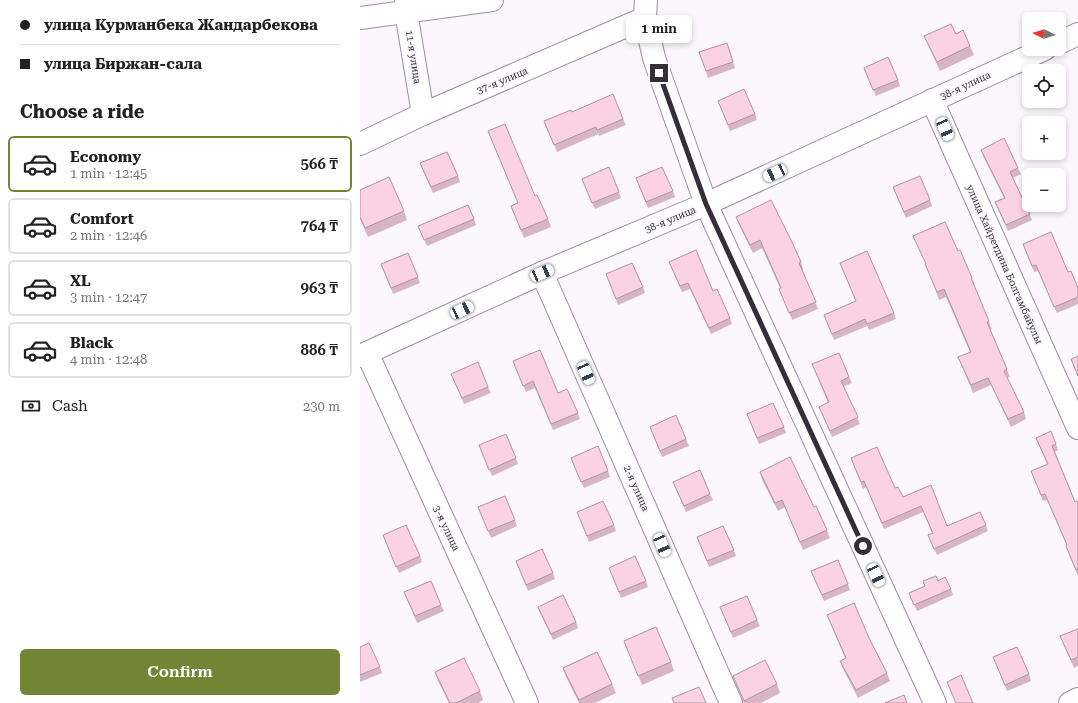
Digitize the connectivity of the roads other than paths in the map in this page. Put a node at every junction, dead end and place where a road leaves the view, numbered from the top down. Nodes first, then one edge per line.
1 (492, 0) edge
2 (406, 6) edge
3 (646, 9) edge
4 (360, 18) edge
5 (1078, 34) edge
6 (1066, 39) edge
7 (1029, 56) edge
8 (932, 100) junction
9 (423, 114) junction
10 (360, 144) edge
11 (706, 204) junction
12 (542, 273) junction
13 (364, 355) edge
14 (1078, 428) edge
15 (1078, 699) edge
16 (527, 703) edge
17 (731, 703) edge
18 (935, 703) edge
19 (1070, 703) edge

1 - 2 street
2 - 4 street
2 - 9 street, 11-я улица
3 - 9 street, 37-я улица
3 - 11 street
5 - 6 street
7 - 8 street, 38-я улица
8 - 11 street, 38-я улица
8 - 14 street, улица Хайретдина Болгамбайулы
9 - 10 street, 37-я улица
11 - 12 street, 38-я улица
11 - 18 street
12 - 13 street, 38-я улица
12 - 17 street, 2-я улица
13 - 16 street, 3-я улица
15 - 19 street

